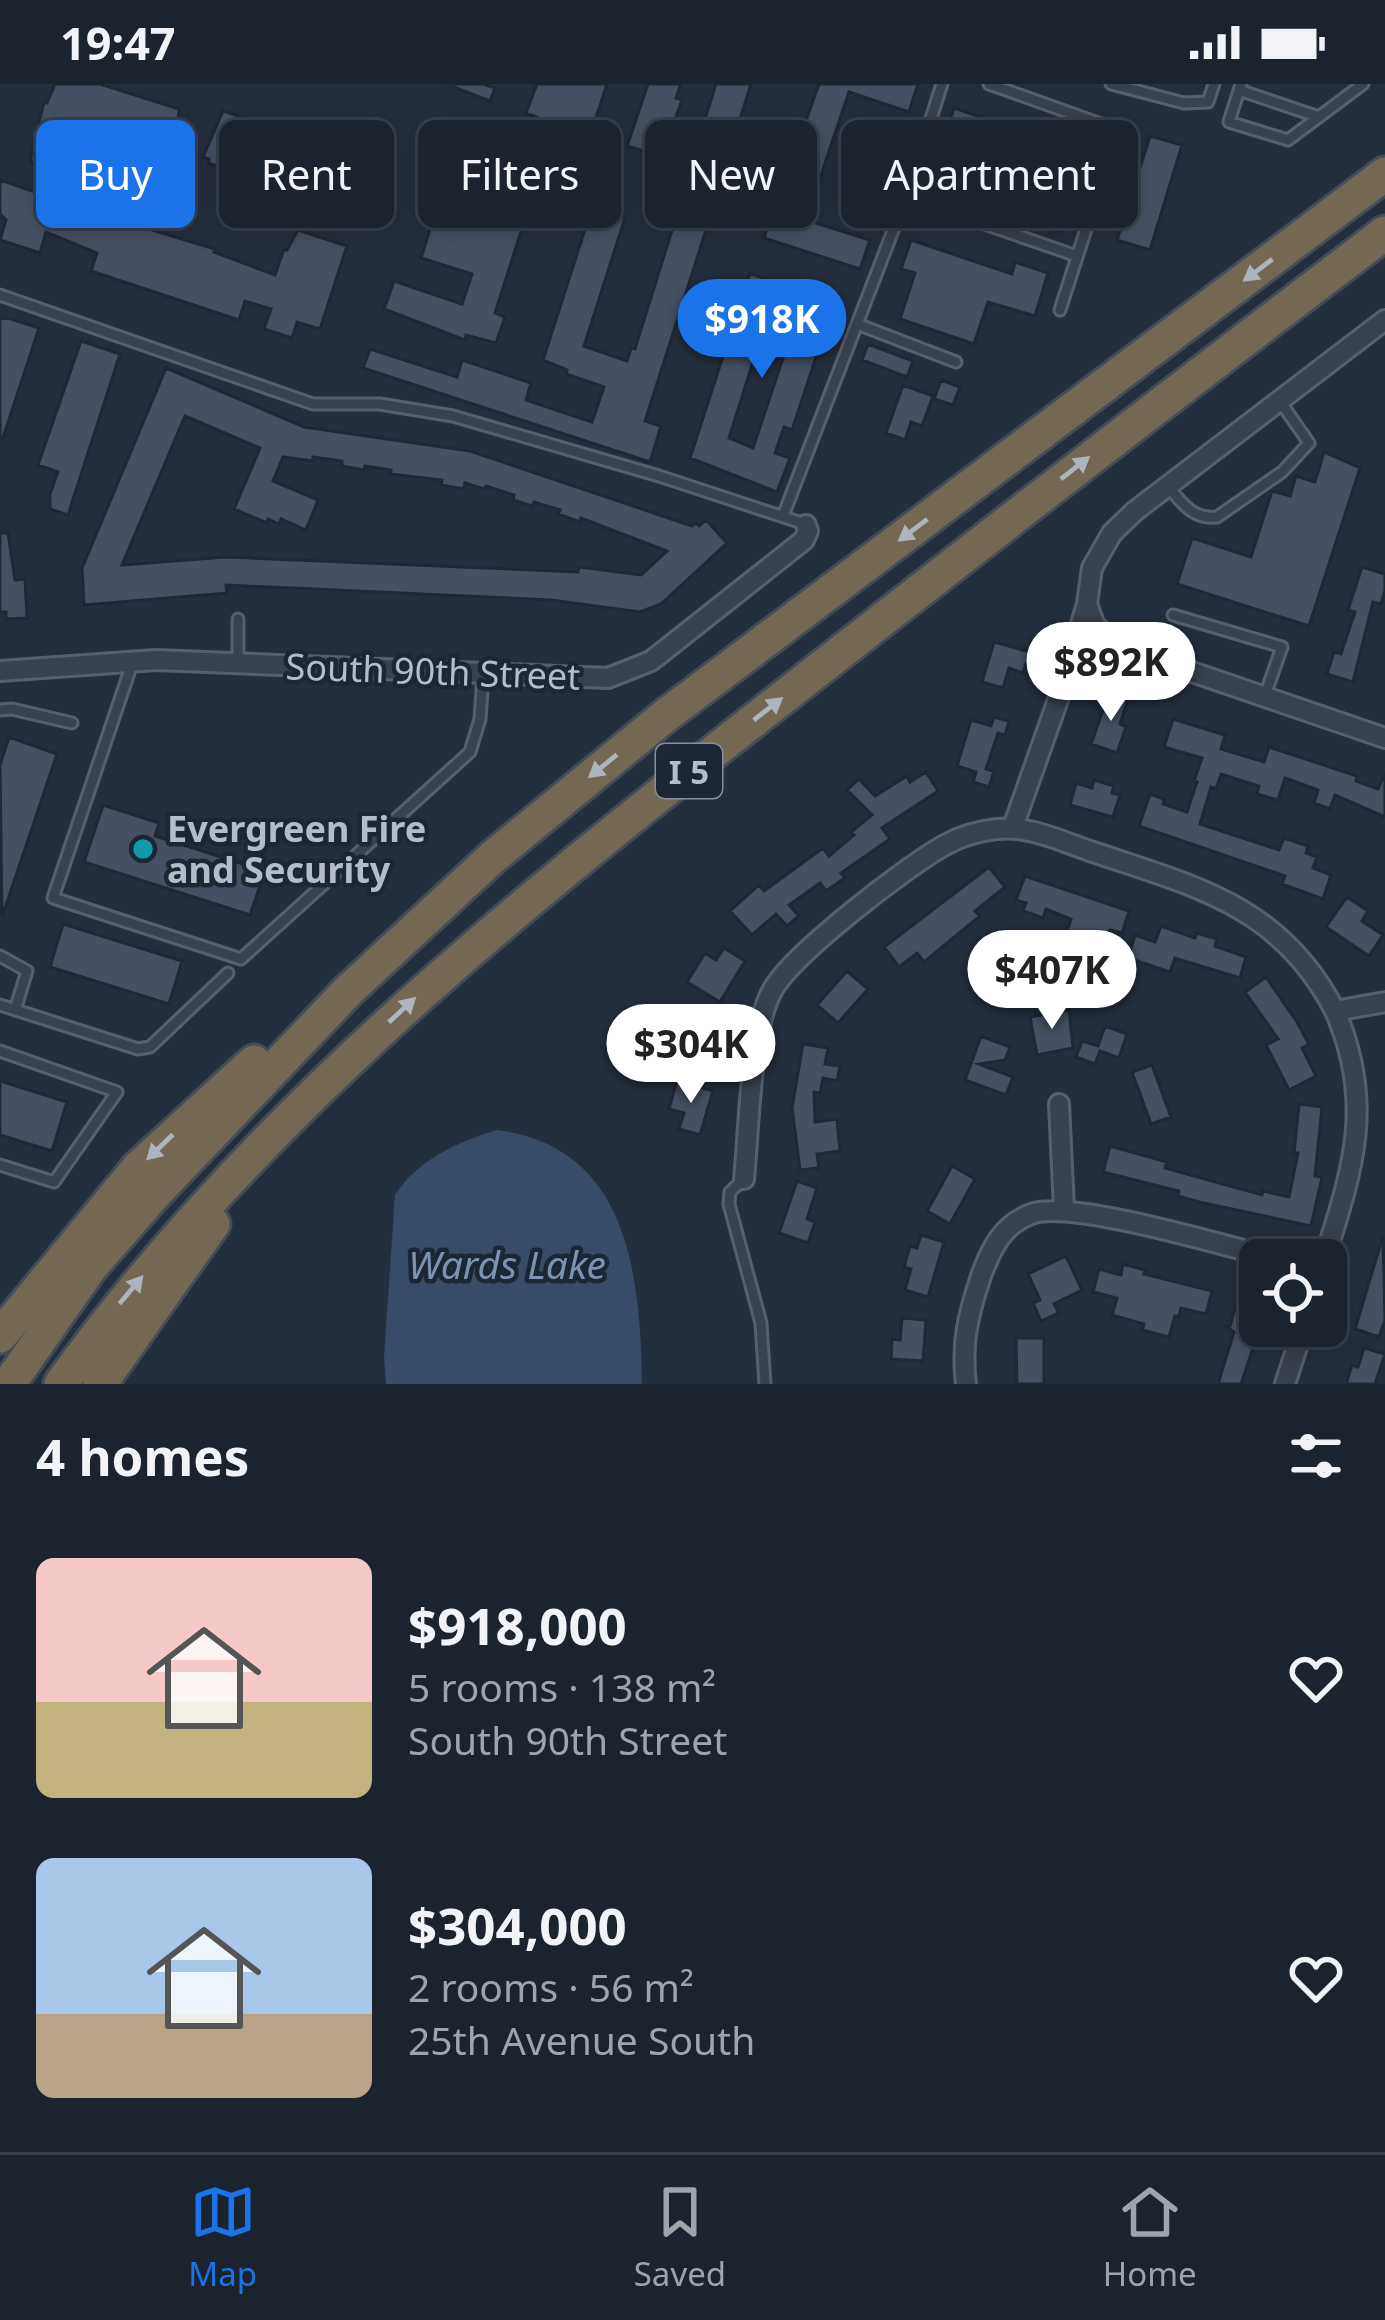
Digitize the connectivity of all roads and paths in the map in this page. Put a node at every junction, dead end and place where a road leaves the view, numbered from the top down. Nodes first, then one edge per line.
1 (942, 84) edge
2 (988, 84) edge
3 (1112, 84) edge
4 (1214, 84) edge
5 (1363, 84) edge
6 (1240, 87) edge
7 (1319, 118) junction
8 (931, 120) edge
9 (1385, 174) edge
10 (894, 228) edge
11 (996, 228) edge
12 (1385, 232) edge
13 (1077, 256) junction
14 (0, 295) edge
15 (1060, 310) dead end
16 (1385, 320) edge
17 (857, 324) junction
18 (956, 362) dead end
19 (1280, 400) junction
20 (1167, 486) junction
21 (783, 516) junction
22 (806, 525) joint
23 (1087, 604) junction
24 (1173, 615) dead end
25 (238, 619) dead end
26 (133, 661) junction
27 (238, 663) junction
28 (0, 671) edge
29 (484, 673) junction
30 (1264, 698) junction
31 (0, 710) edge
32 (1385, 713) edge
33 (72, 723) dead end
34 (1381, 736) edge
35 (1013, 827) junction
36 (0, 956) edge
37 (227, 974) dead end
38 (347, 992) junction
39 (1385, 1002) edge
40 (0, 1005) edge
41 (15, 1010) junction
42 (1335, 1011) junction
43 (0, 1051) edge
44 (1059, 1104) dead end
45 (282, 1129) junction
46 (0, 1165) edge
47 (743, 1179) joint
48 (1064, 1209) junction
49 (1331, 1239) edge
50 (1239, 1250) edge
51 (0, 1336) edge
52 (1297, 1347) edge
53 (9, 1384) edge
54 (62, 1384) edge
55 (100, 1384) edge
56 (765, 1384) edge
57 (966, 1384) edge
58 (1286, 1384) edge

1 - 8 lane
2 - 13 lane
3 - 4 lane
5 - 7 lane
6 - 7 lane
6 - 7 lane
9 -> 38 highway, I 5
10 - 17 lane
11 - 13 lane
45 -> 12 highway, I 5
13 - 15 lane
14 - 21 lane
16 - 19 street
17 - 18 lane
17 - 21 lane
19 - 20 street
19 - 20 lane
20 - 23 street
21 - 22 lane
22 - 29 street, South 90th Street
23 - 30 street
23 - 35 street
24 - 30 lane
25 - 27 lane
26 - 27 street, South 90th Street
26 - 28 street, South 90th Street
26 - 29 lane
27 - 29 street, South 90th Street
30 - 34 street
31 - 33 lane
32 - 34 street
35 - 42 street
35 - 47 street
36 - 41 lane
37 - 41 lane
38 -> 51 highway
38 - 53 highway, I 5
39 - 42 street
40 - 41 lane
42 - 49 street
43 - 46 lane
44 - 48 street
54 -> 45 highway, I 5
45 - 55 highway
47 - 56 lane
48 - 50 street
48 - 57 street
52 - 58 street

